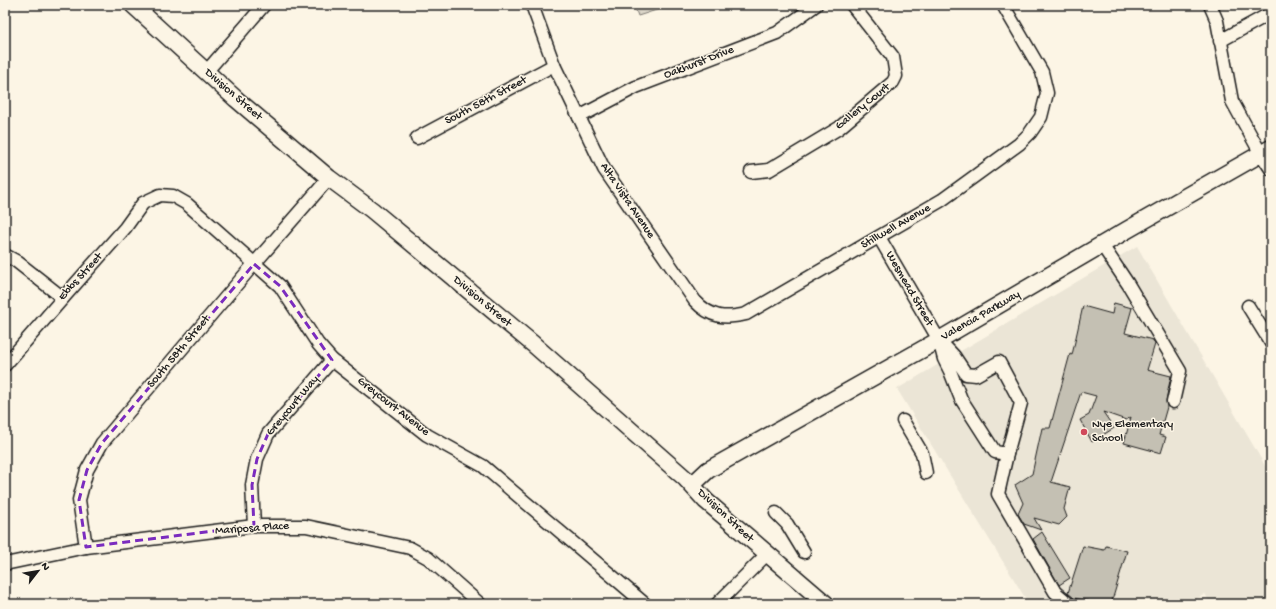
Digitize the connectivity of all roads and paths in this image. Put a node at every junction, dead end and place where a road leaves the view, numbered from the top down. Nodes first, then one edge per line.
1 (133, 5) edge
2 (264, 5) edge
3 (532, 5) edge
4 (816, 5) edge
5 (852, 5) edge
6 (1003, 5) edge
7 (1210, 5) edge
8 (1271, 13) edge
9 (1220, 41) junction
10 (554, 65) junction
11 (206, 72) junction
12 (579, 117) junction
13 (417, 138) dead end
14 (1266, 151) edge
15 (1271, 169) edge
16 (751, 172) dead end
17 (329, 178) junction
18 (160, 195) joint
19 (879, 238) junction
20 (1102, 245) junction
21 (5, 255) edge
22 (254, 264) junction
23 (63, 298) junction
24 (1248, 306) dead end
25 (716, 316) joint
26 (939, 340) junction
27 (1270, 340) edge
28 (332, 360) junction
29 (5, 365) edge
30 (1173, 402) dead end
31 (903, 421) dead end
32 (1007, 454) junction
33 (926, 472) dead end
34 (692, 485) junction
35 (776, 513) dead end
36 (254, 526) junction
37 (86, 547) junction
38 (804, 552) dead end
39 (767, 554) junction
40 (5, 564) edge
41 (480, 604) edge
42 (645, 604) edge
43 (717, 604) edge
44 (826, 604) edge
45 (1069, 604) edge

1 - 11 main road, Division Street
2 - 11 street
3 - 10 street, Alta Vista Avenue
4 - 12 street, Oakhurst Drive
5 - 16 street, Gallery Court
6 - 19 street, Stillwell Avenue
7 - 9 street
8 - 9 street
9 - 14 street
10 - 12 street, Alta Vista Avenue
10 - 13 street, South 58th Street
11 - 17 main road, Division Street
12 - 25 street, Alta Vista Avenue
14 - 15 street
14 - 20 main road, Valencia Parkway
17 - 22 street, South 58th Street
17 - 34 main road, Division Street
18 - 22 street, Greycourt Avenue
18 - 23 street, Ebbs Street
19 - 25 street, Stillwell Avenue
19 - 26 street, Wesmead Street
20 - 26 main road, Valencia Parkway
20 - 30 street
21 - 23 street
22 - 28 street, Greycourt Avenue
22 - 37 street, South 58th Street
23 - 29 street, Ebbs Street
24 - 27 street
26 - 32 street
26 - 32 street
26 - 34 main road, Valencia Parkway
28 - 36 street, Greycourt Way
28 - 42 street, Greycourt Avenue
31 - 33 street
32 - 45 street
34 - 39 main road, Division Street
35 - 38 street
36 - 37 street, Mariposa Place
36 - 41 street, Mariposa Place
37 - 40 street, Mariposa Place
39 - 43 street
39 - 44 main road, Division Street

